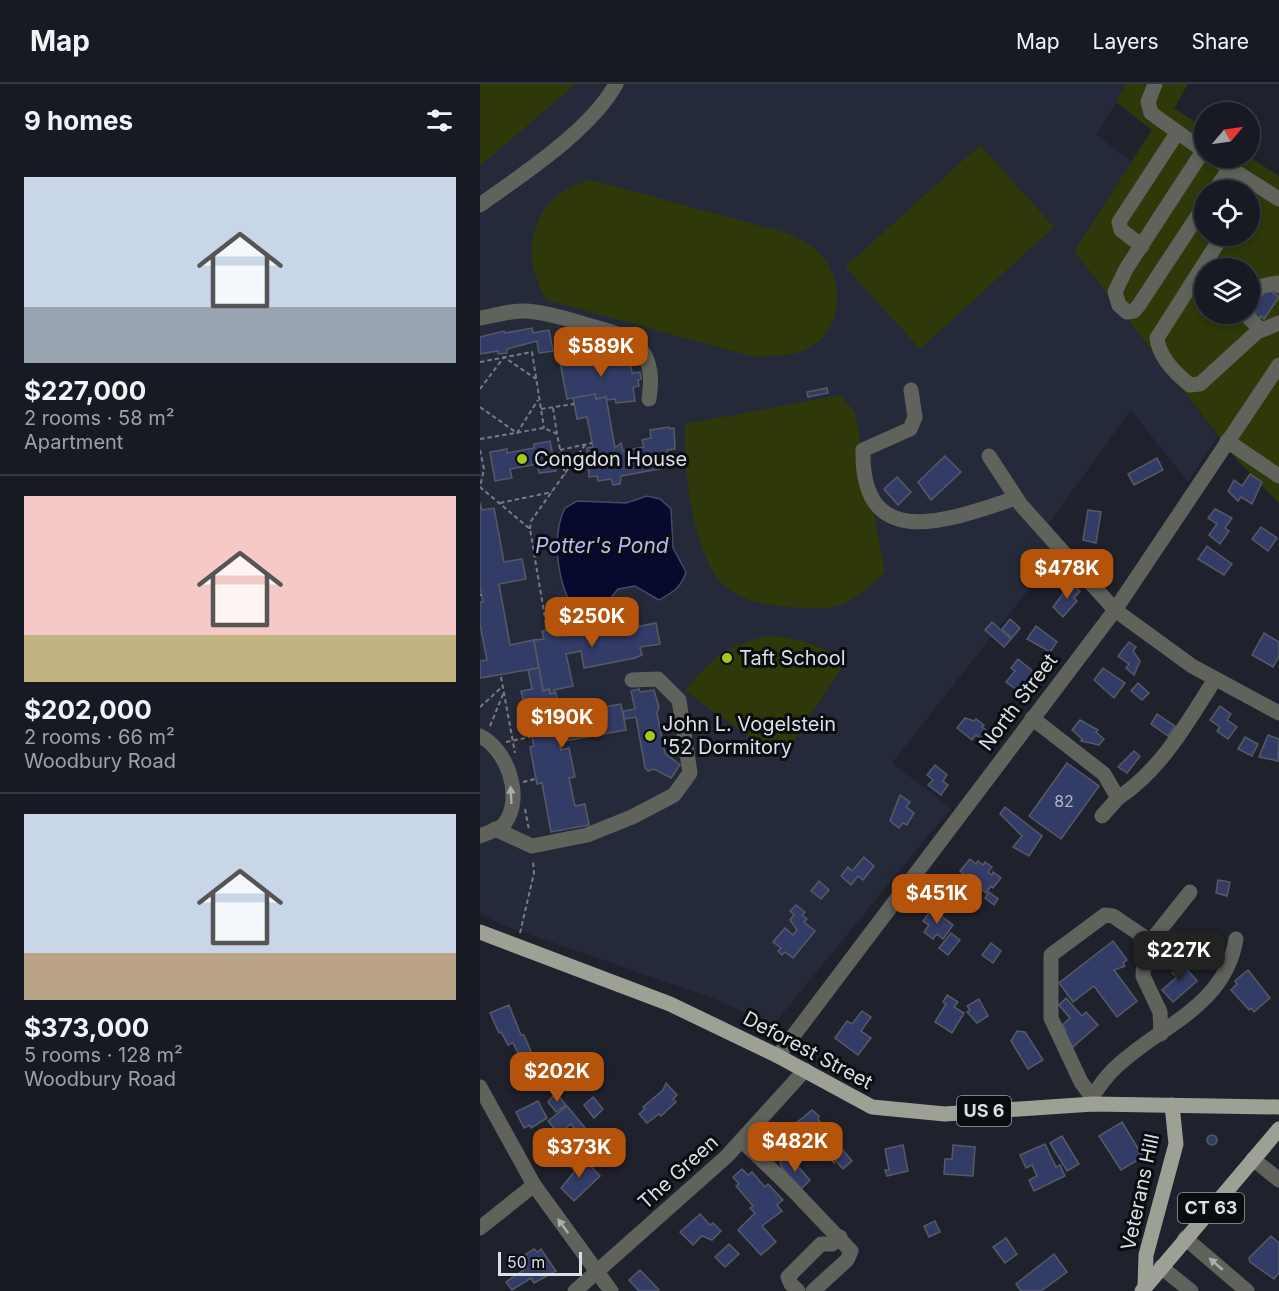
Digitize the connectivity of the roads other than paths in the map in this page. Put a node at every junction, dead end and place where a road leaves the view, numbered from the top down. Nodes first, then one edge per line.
1 (616, 84) edge
2 (1155, 84) edge
3 (1177, 133) junction
4 (1194, 144) edge
5 (1197, 168) edge
6 (1230, 168) joint
7 (1222, 180) edge
8 (1243, 180) edge
9 (1260, 192) edge
10 (1279, 199) edge
11 (480, 205) edge
12 (1194, 221) edge
13 (1142, 246) junction
14 (1216, 246) edge
15 (1279, 286) edge
16 (1260, 288) edge
17 (480, 318) edge
18 (1279, 323) edge
19 (1255, 324) edge
20 (1261, 330) junction
21 (1279, 365) edge
22 (911, 390) dead end
23 (649, 399) dead end
24 (1227, 441) junction
25 (989, 456) dead end
26 (1279, 476) edge
27 (1016, 498) junction
28 (1115, 610) junction
29 (1215, 679) junction
30 (632, 680) dead end
31 (1279, 713) edge
32 (1032, 718) junction
33 (482, 737) edge
34 (1118, 798) junction
35 (1102, 816) dead end
36 (495, 829) junction
37 (480, 836) edge
38 (1190, 892) dead end
39 (480, 932) edge
40 (1236, 939) dead end
41 (1150, 941) junction
42 (1161, 1034) junction
43 (778, 1056) junction
44 (805, 1070) junction
45 (480, 1087) edge
46 (1092, 1100) junction
47 (1172, 1105) junction
48 (1279, 1107) edge
49 (1279, 1129) edge
50 (742, 1141) junction
51 (1253, 1159) junction
52 (1279, 1180) edge
53 (534, 1185) junction
54 (480, 1228) edge
55 (840, 1237) junction
56 (1185, 1238) junction
57 (1161, 1267) junction
58 (597, 1273) junction
59 (1143, 1290) edge
60 (575, 1291) edge
61 (611, 1291) edge
62 (798, 1291) edge
63 (813, 1291) edge
64 (1191, 1291) edge
65 (1247, 1291) edge

1 - 11 street
2 - 3 street
3 - 4 street
3 - 13 street
5 - 13 street
6 - 7 street
6 - 8 street
9 - 10 street
12 - 13 street
14 - 20 street
15 - 16 street
17 - 23 street
18 - 20 street
19 - 20 street
21 - 24 street, North Street
22 - 27 street
24 - 26 street
24 - 28 street, North Street
25 - 27 street
27 - 28 street
28 - 29 street
28 - 32 street, North Street
29 - 31 street
29 - 34 street
30 - 36 street
32 - 34 street
32 - 43 street, North Street
36 -> 33 street
34 - 35 street
36 - 37 street
38 - 41 street
39 - 43 main road, Deforest Street / US 6
40 - 42 street
41 - 42 street
41 - 46 street
42 - 46 street
43 - 44 main road, Deforest Street / US 6
44 - 46 main road, Deforest Street / US 6
44 - 50 street, The Green
45 - 53 street
46 - 47 main road, Deforest Street / US 6
47 - 48 main road, Deforest Street / US 6
47 - 59 main road, Veterans Hill
49 - 51 main road, CT 63
50 - 55 street
50 - 58 street, The Green
51 - 52 street
51 - 56 main road, CT 63
53 - 54 street
58 -> 53 street
55 - 62 street
55 - 63 street
56 - 57 main road, CT 63
65 -> 56 street
57 - 59 main road, CT 63
57 - 64 street
58 - 60 street, The Green
58 - 61 street

